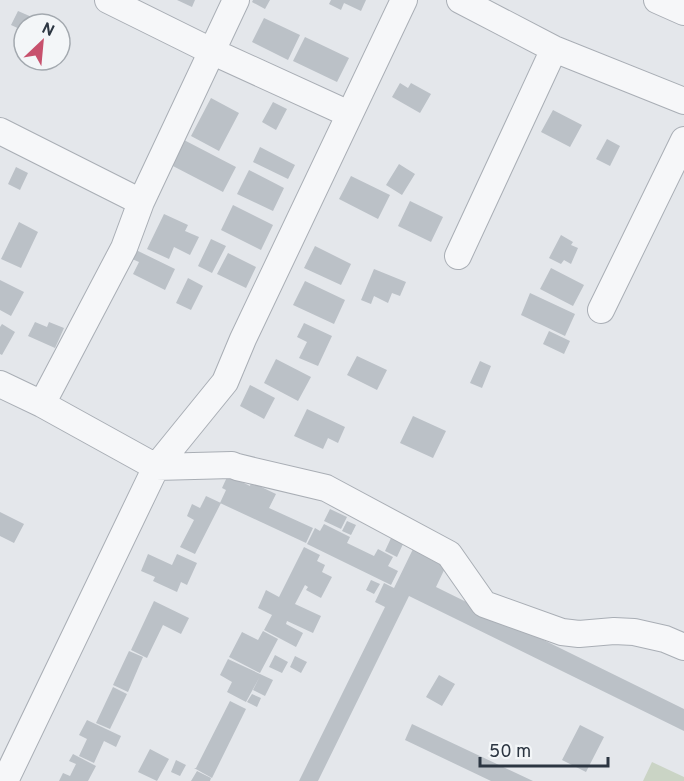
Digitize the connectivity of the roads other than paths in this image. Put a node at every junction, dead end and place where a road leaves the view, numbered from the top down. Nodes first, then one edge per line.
1 (108, 0) edge
2 (236, 0) edge
3 (404, 0) edge
4 (460, 0) edge
5 (657, 0) edge
6 (684, 12) edge
7 (554, 49) junction
8 (211, 51) junction
9 (684, 101) edge
10 (350, 114) junction
11 (0, 131) edge
12 (684, 140) edge
13 (141, 202) junction
14 (458, 256) dead end
15 (601, 310) dead end
16 (0, 384) edge
17 (42, 404) junction
18 (156, 467) junction
19 (684, 647) edge
20 (5, 781) edge

1 - 8 street
2 - 8 street
3 - 10 street
4 - 7 street
5 - 6 street
7 - 9 street
7 - 14 street
8 - 10 street
8 - 13 street
10 - 18 street
11 - 13 street
12 - 15 street
13 - 17 street
16 - 17 street
17 - 18 street
18 - 19 street
18 - 20 street

